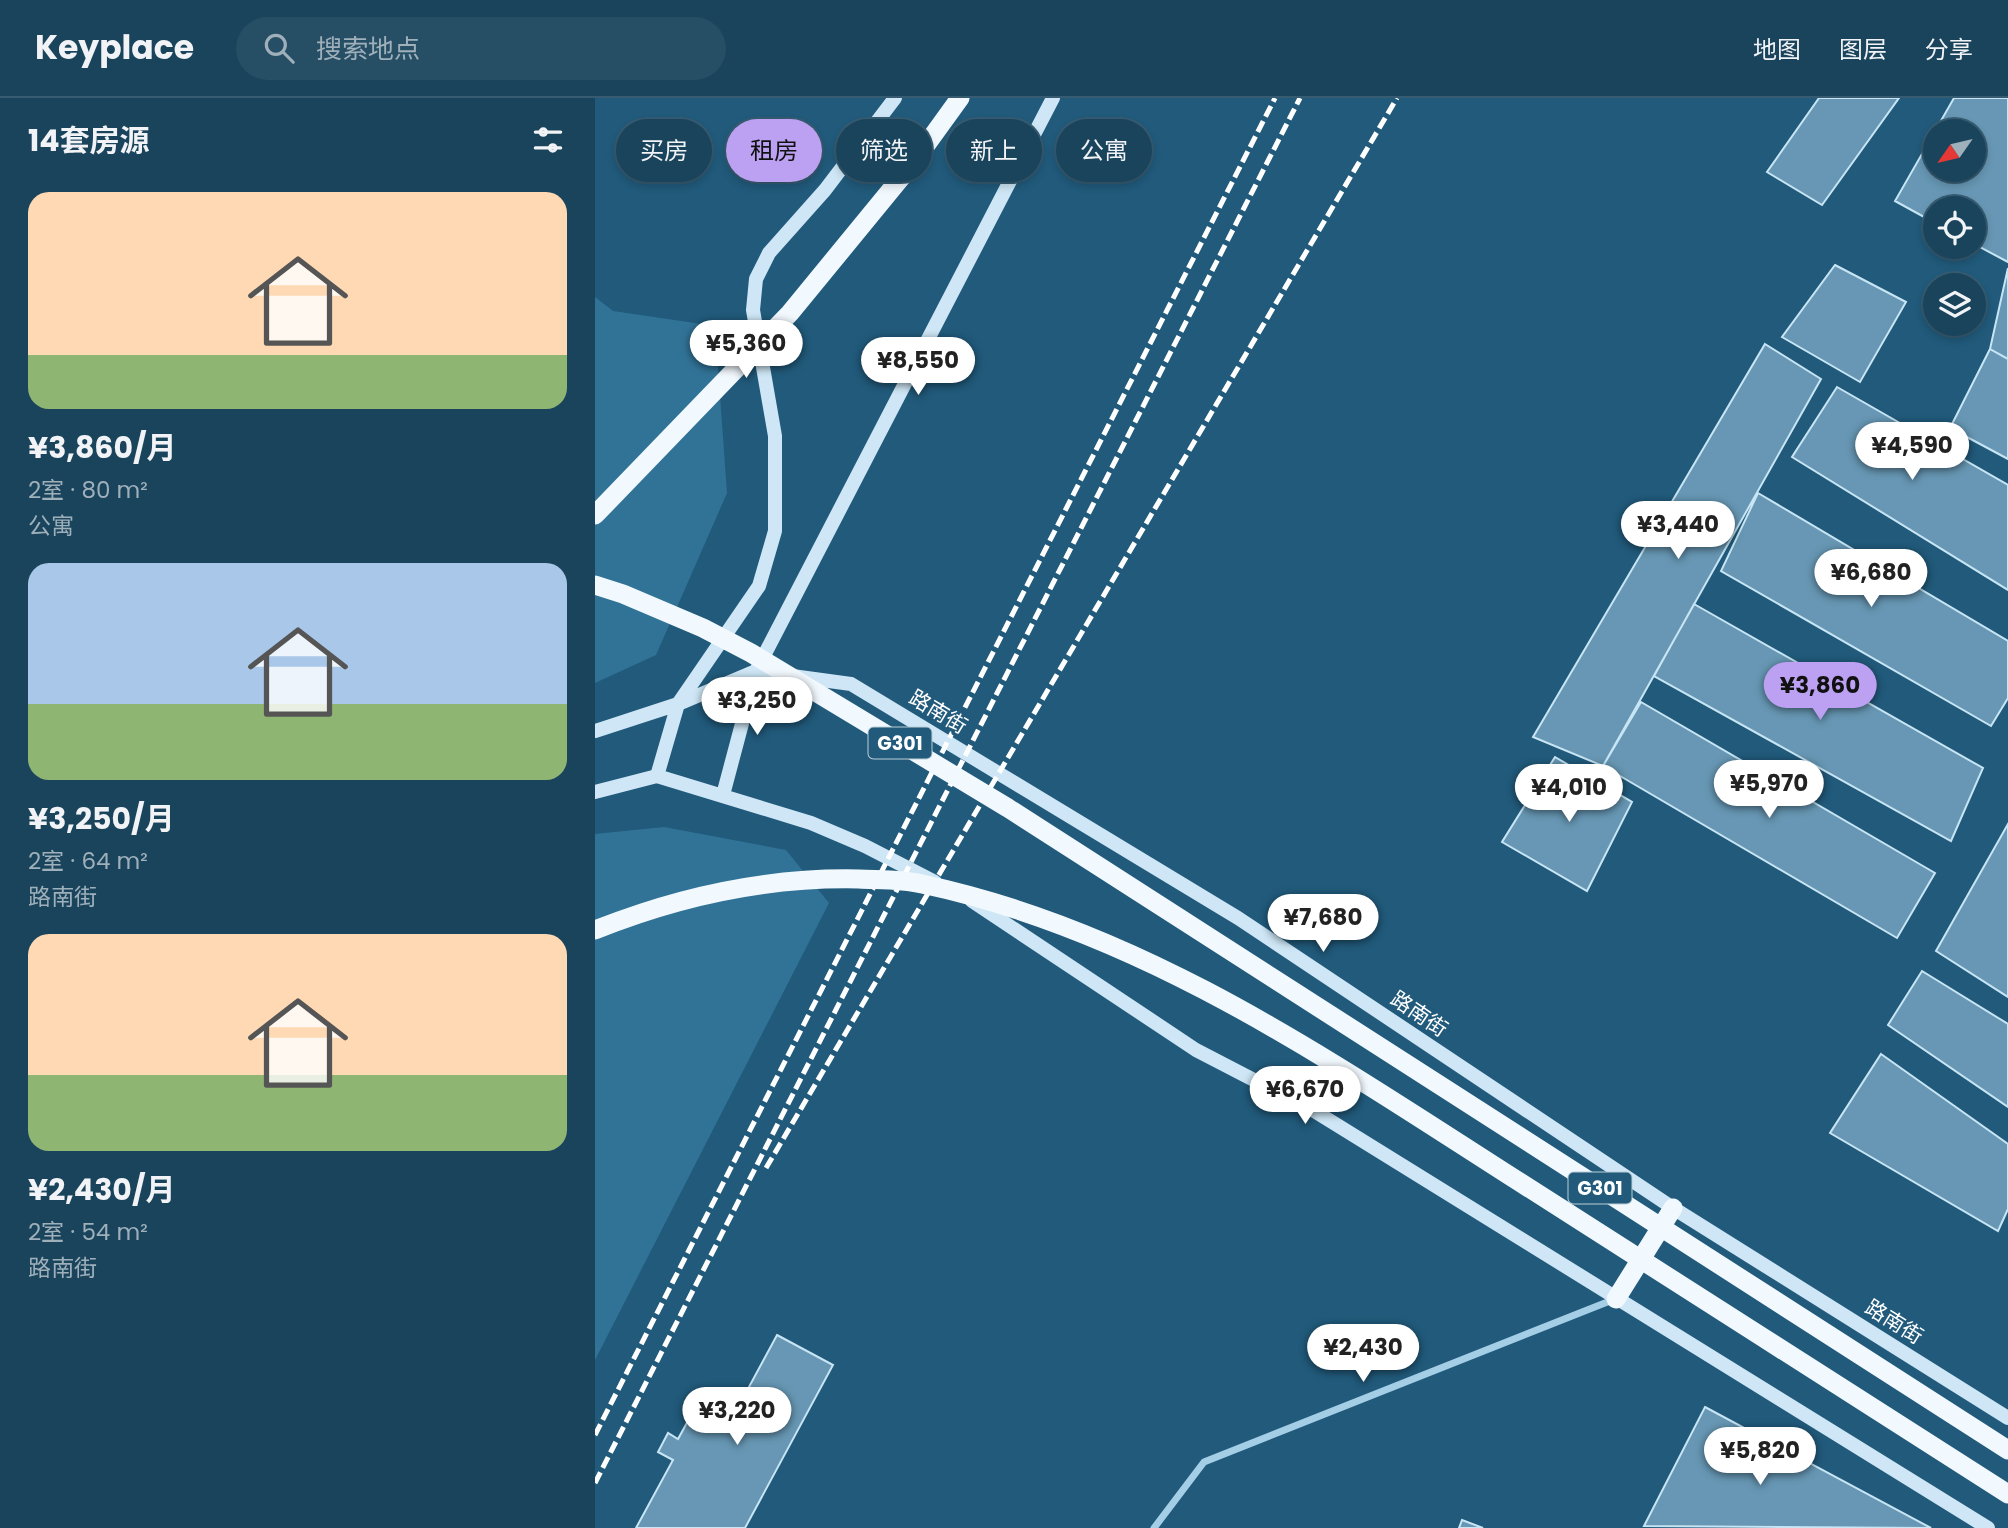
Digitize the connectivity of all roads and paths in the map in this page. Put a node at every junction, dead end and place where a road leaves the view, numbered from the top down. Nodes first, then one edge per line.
1 (895, 98) edge
2 (960, 98) edge
3 (1053, 98) edge
4 (595, 515) edge
5 (595, 585) edge
6 (756, 671) junction
7 (678, 704) junction
8 (595, 732) edge
9 (657, 776) junction
10 (595, 792) edge
11 (723, 794) junction
12 (595, 930) edge
13 (1673, 1208) junction
14 (1616, 1299) junction
15 (2008, 1418) edge
16 (2008, 1450) edge
17 (2008, 1494) edge
18 (1154, 1528) edge
19 (1987, 1528) edge

1 - 7 main road
2 - 4 highway, bridge
3 - 6 main road
5 - 16 highway, G301, bridge
6 - 7 main road
6 - 11 main road
6 - 13 main road, 路南街
7 - 8 main road
7 - 9 main road
9 - 10 main road
9 - 11 main road
11 - 14 main road
12 - 17 highway, G301, bridge
13 - 14 highway
13 - 15 main road, 路南街
14 - 18 street
14 - 19 main road

